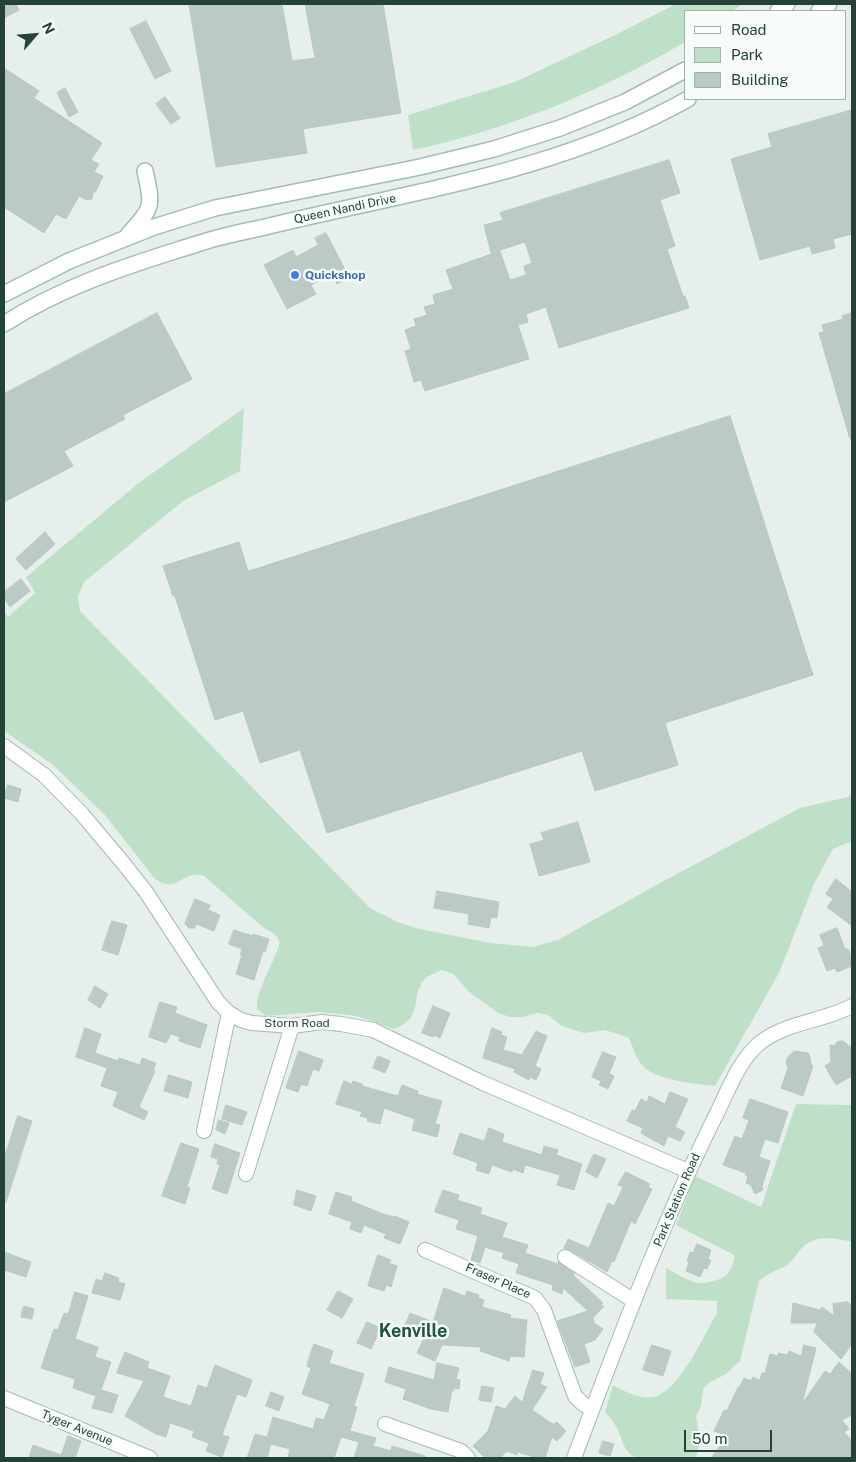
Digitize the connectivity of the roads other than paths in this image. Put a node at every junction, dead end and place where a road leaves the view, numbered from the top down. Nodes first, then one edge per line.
1 (684, 71) edge
2 (686, 100) edge
3 (145, 171) dead end
4 (127, 236) junction
5 (4, 294) edge
6 (4, 324) edge
7 (4, 746) edge
8 (852, 1006) edge
9 (229, 1013) junction
10 (292, 1026) junction
11 (204, 1131) dead end
12 (688, 1171) junction
13 (246, 1174) dead end
14 (426, 1250) dead end
15 (565, 1257) dead end
16 (634, 1302) junction
17 (4, 1398) edge
18 (592, 1410) junction
19 (385, 1424) dead end
20 (150, 1458) edge
21 (468, 1458) edge
22 (574, 1458) edge

1 - 4 main road, Queen Nandi Drive
2 - 6 main road, Queen Nandi Drive
3 - 4 main road
4 - 5 main road, Queen Nandi Drive
7 - 9 street, Storm Road
8 - 12 street, Park Station Road
9 - 10 street, Storm Road
9 - 11 street
10 - 12 street, Storm Road
10 - 13 street
12 - 16 street, Park Station Road
14 - 18 street, Fraser Place
15 - 16 street
16 - 18 street, Park Station Road
17 - 20 street, Tyger Avenue
18 - 22 street, Park Station Road
19 - 21 street

